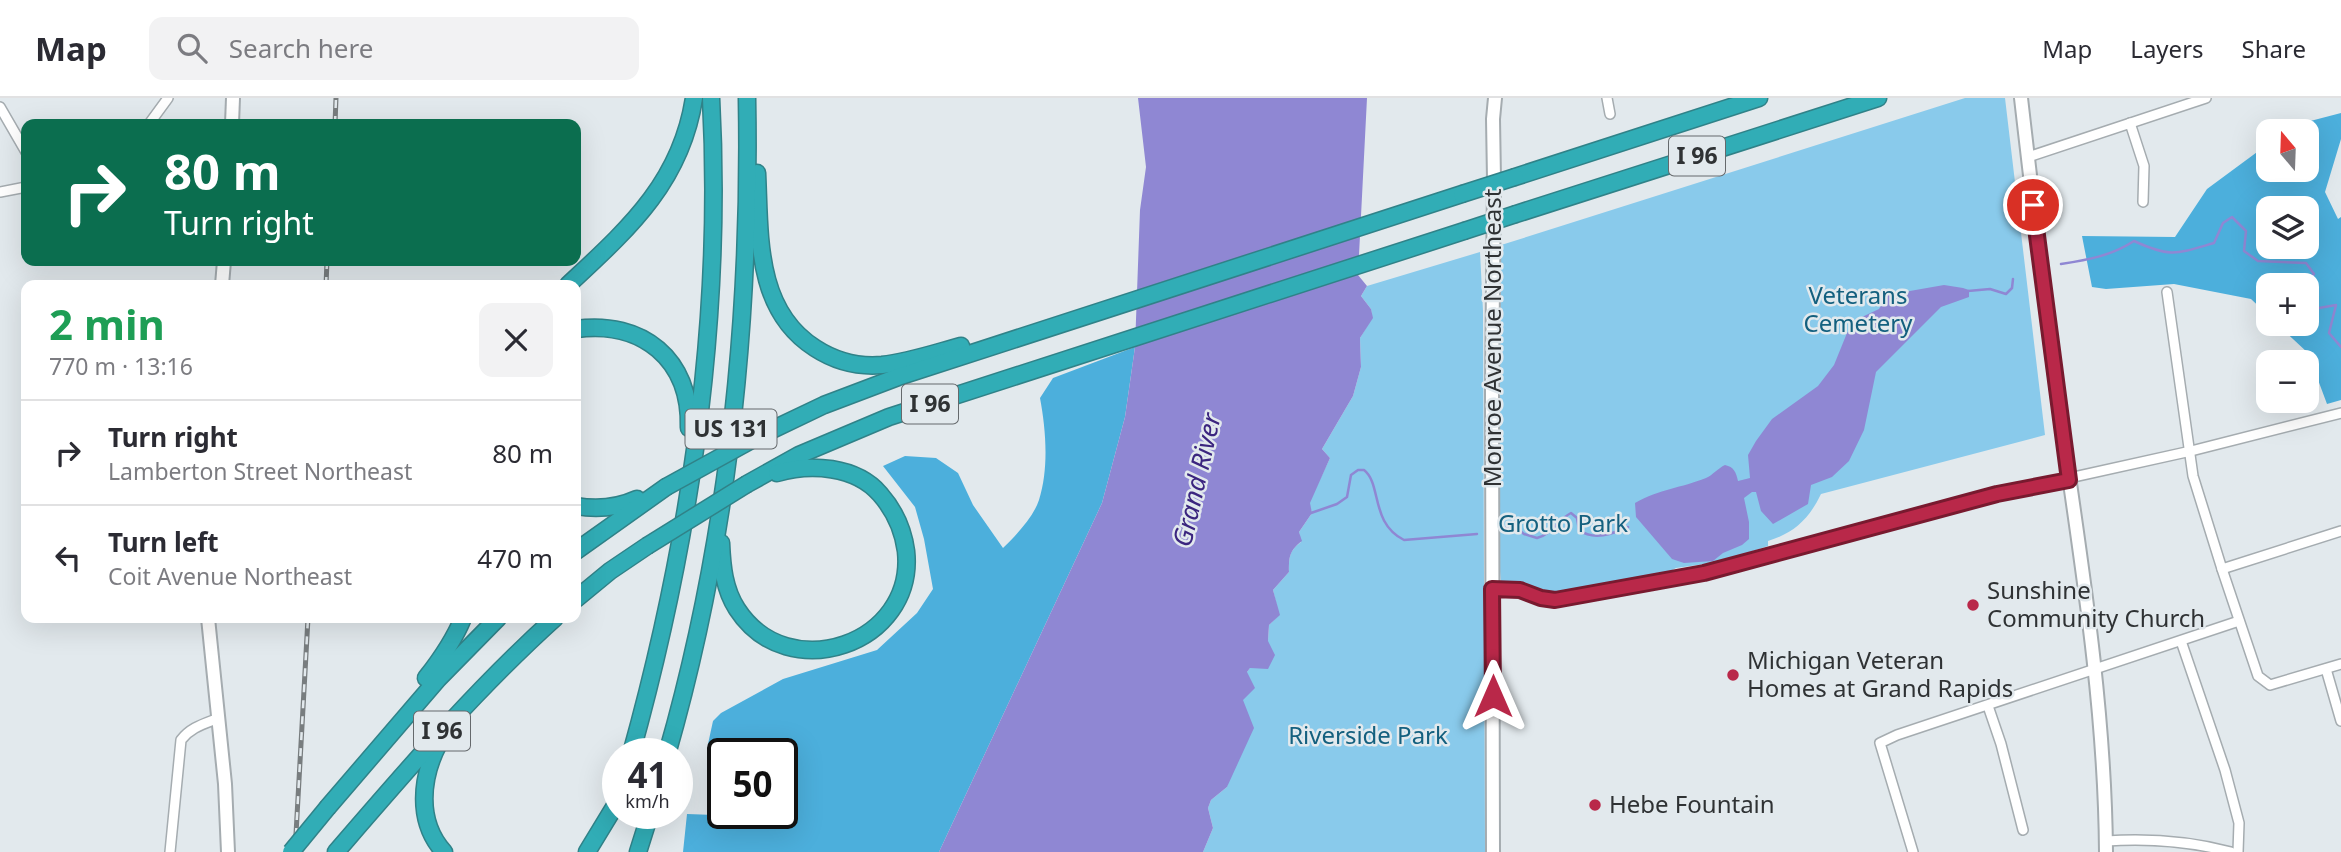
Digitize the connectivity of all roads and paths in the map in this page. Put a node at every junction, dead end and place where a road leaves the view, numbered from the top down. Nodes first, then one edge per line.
1 (168, 98) edge
2 (233, 98) edge
3 (694, 98) edge
4 (712, 98) edge
5 (748, 98) edge
6 (1487, 98) edge
7 (1495, 98) edge
8 (1607, 98) edge
9 (1759, 98) edge
10 (1878, 98) edge
11 (2021, 98) edge
12 (2206, 98) edge
13 (0, 107) edge
14 (1610, 114) dead end
15 (153, 119) edge
16 (232, 119) edge
17 (1493, 119) junction
18 (2130, 122) junction
19 (21, 143) edge
20 (2028, 157) junction
21 (21, 188) edge
22 (0, 192) edge
23 (2143, 202) dead end
24 (573, 280) edge
25 (2167, 292) dead end
26 (1052, 327) junction
27 (581, 329) edge
28 (2341, 413) edge
29 (2191, 451) junction
30 (2069, 480) junction
31 (752, 481) junction
32 (666, 487) junction
33 (688, 505) junction
34 (581, 507) edge
35 (720, 515) junction
36 (2341, 531) edge
37 (581, 547) edge
38 (2221, 569) junction
39 (1492, 589) junction
40 (581, 595) edge
41 (2239, 621) junction
42 (209, 623) edge
43 (461, 623) edge
44 (493, 623) edge
45 (549, 623) edge
46 (2181, 641) junction
47 (2341, 664) edge
48 (2095, 669) junction
49 (2326, 669) junction
50 (465, 704) junction
51 (1988, 706) junction
52 (219, 719) junction
53 (2341, 721) edge
54 (635, 738) edge
55 (671, 738) edge
56 (374, 752) junction
57 (602, 827) edge
58 (609, 829) edge
59 (645, 829) edge
60 (2023, 830) dead end
61 (2106, 847) edge
62 (170, 852) edge
63 (228, 852) edge
64 (291, 852) edge
65 (336, 852) edge
66 (444, 852) edge
67 (587, 852) edge
68 (601, 852) edge
69 (638, 852) edge
70 (1493, 852) edge
71 (1913, 852) edge
72 (2231, 852) edge
73 (2238, 852) edge

1 - 15 street
2 - 16 main road
3 - 24 highway
4 - 33 highway, US 131
5 - 26 highway
5 - 35 highway, US 131
6 - 17 main road, Monroe Avenue Northeast
7 - 17 main road, Monroe Avenue Northeast
8 - 14 street
9 - 26 highway, I 96, bridge
10 - 31 highway, I 96, bridge
11 - 20 main road
12 - 18 street
13 - 19 street
17 - 39 main road, Monroe Avenue Northeast
18 - 20 street
18 - 23 street
20 - 30 main road
21 - 22 street
25 - 29 street
26 - 32 highway, I 96, bridge
27 - 33 highway
28 - 29 street
29 - 30 street
29 - 38 street
30 - 39 street
30 - 48 main road
31 - 35 highway
31 - 40 highway, I 96, bridge
32 - 34 highway
32 - 37 highway, I 96
33 - 54 highway, US 131
35 - 55 highway, US 131
36 - 38 street
38 - 41 street
39 - 70 main road, Monroe Avenue Northeast
41 - 46 street
41 - 49 street
42 - 52 main road
43 - 56 highway
44 - 56 highway, I 96
45 - 50 highway, I 96
46 - 48 street
46 - 73 street
47 - 49 street
48 - 51 street
48 - 61 main road
49 - 53 street
50 - 65 highway, I 96
50 - 66 highway
51 - 60 street
51 - 71 street
52 - 62 street
52 - 63 main road
56 - 64 highway, I 96, bridge
57 - 67 highway
58 - 68 highway
59 - 69 highway
61 - 72 street

